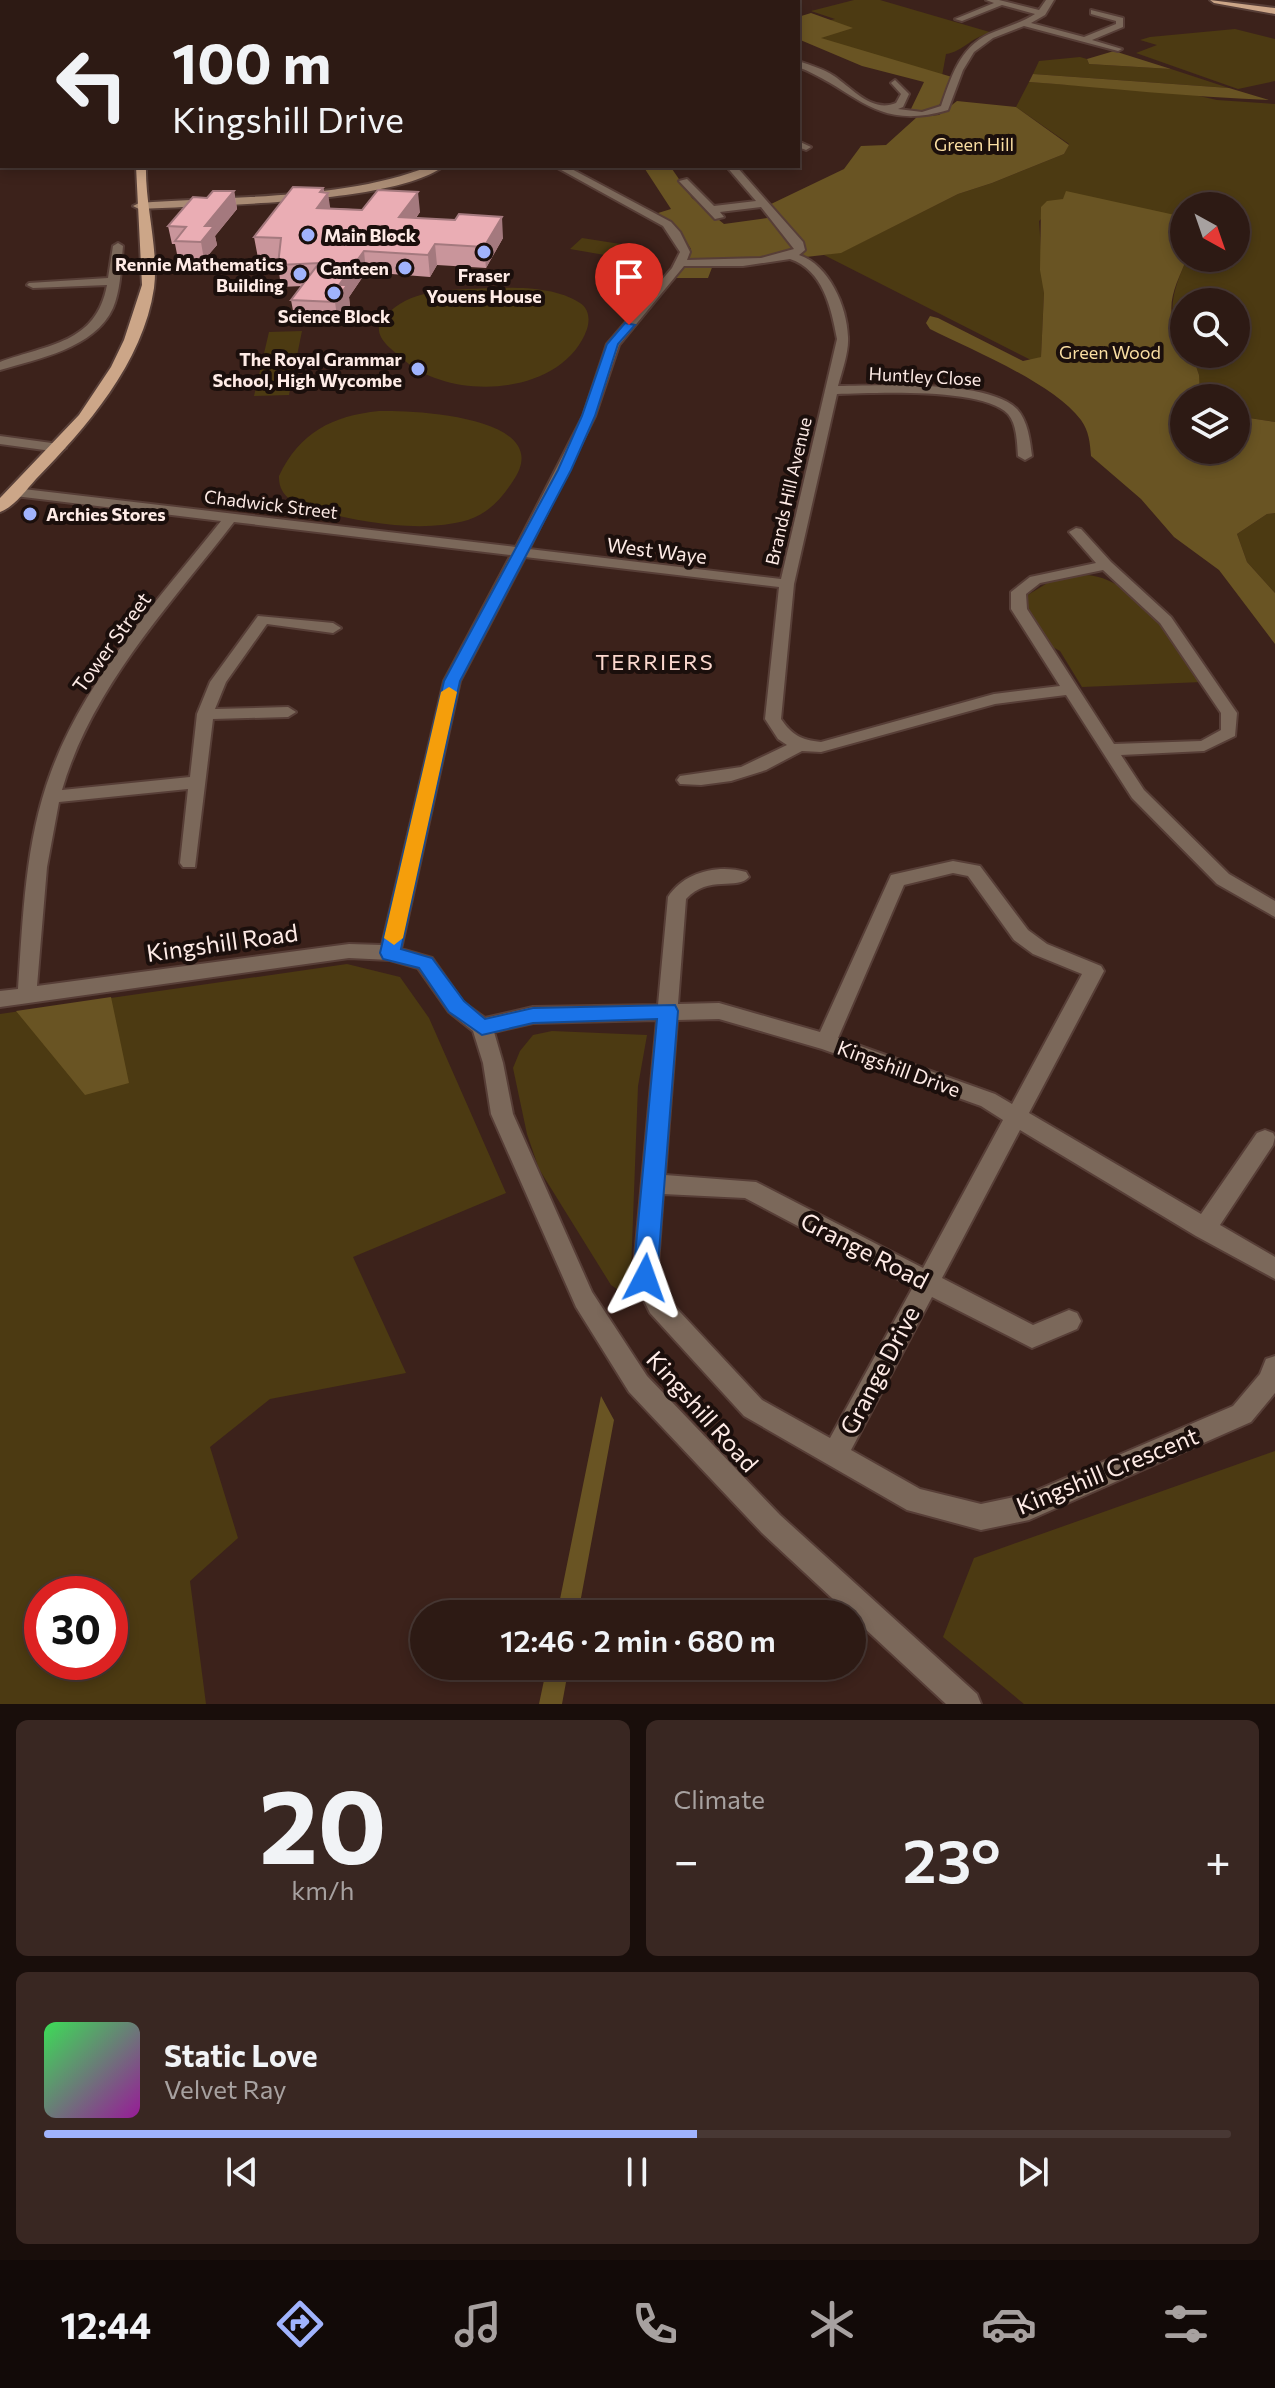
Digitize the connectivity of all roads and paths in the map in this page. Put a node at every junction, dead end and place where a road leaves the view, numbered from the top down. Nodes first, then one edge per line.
1 (990, 0) edge
2 (1050, 0) edge
3 (1214, 0) edge
4 (1001, 3) junction
5 (1275, 11) edge
6 (1094, 12) dead end
7 (1042, 13) junction
8 (959, 19) dead end
9 (1022, 23) junction
10 (1087, 39) junction
11 (1118, 49) dead end
12 (800, 61) edge
13 (895, 83) dead end
14 (887, 110) junction
15 (141, 168) edge
16 (434, 168) edge
17 (563, 168) edge
18 (733, 168) edge
19 (684, 181) dead end
20 (765, 203) junction
21 (139, 206) junction
22 (118, 246) dead end
23 (792, 256) junction
24 (681, 263) junction
25 (113, 281) junction
26 (33, 285) dead end
27 (0, 366) edge
28 (832, 390) junction
29 (0, 440) edge
30 (59, 448) junction
31 (1025, 456) dead end
32 (15, 492) junction
33 (0, 507) edge
34 (231, 517) junction
35 (1076, 532) dead end
36 (521, 552) junction
37 (1106, 565) junction
38 (787, 584) junction
39 (333, 628) dead end
40 (1070, 690) junction
41 (288, 712) dead end
42 (205, 714) junction
43 (799, 745) junction
44 (1110, 750) junction
45 (686, 780) dead end
46 (198, 782) junction
47 (52, 797) junction
48 (189, 863) dead end
49 (740, 877) dead end
50 (1275, 910) edge
51 (390, 953) junction
52 (27, 995) junction
53 (0, 999) edge
54 (668, 1011) junction
55 (482, 1027) junction
56 (826, 1042) junction
57 (1018, 1118) junction
58 (1265, 1139) dead end
59 (651, 1184) junction
60 (1204, 1229) junction
61 (1275, 1269) edge
62 (926, 1281) junction
63 (1069, 1321) dead end
64 (1275, 1367) edge
65 (835, 1455) junction
66 (967, 1704) edge

1 - 4 street
2 - 7 street
3 - 5 main road
4 - 7 street
4 - 8 street
6 - 10 street
7 - 9 street
9 - 10 street
9 - 14 street
10 - 11 street
12 - 14 street
13 - 14 street
15 - 21 main road
16 - 21 street
17 - 24 street
18 - 20 street
19 - 20 street
20 - 23 street
21 - 30 main road
22 - 25 street
23 - 24 street
23 - 28 street, Brands Hill Avenue
24 - 36 street
25 - 26 street
25 - 27 street
28 - 31 street, Huntley Close
28 - 38 street, Brands Hill Avenue
29 - 30 street
30 - 32 main road
32 - 33 main road
32 - 34 street, Chadwick Street
34 - 36 street, Chadwick Street
34 - 47 street, Tower Street
35 - 37 street
36 - 38 street, West Waye
36 - 51 street
37 - 40 street
37 - 44 street
38 - 43 street, Brands Hill Avenue
39 - 42 street
40 - 43 street
40 - 44 street
41 - 42 street
42 - 46 street
43 - 45 street
44 - 50 street
46 - 47 street
46 - 48 street
47 - 52 street, Tower Street
49 - 54 street, Kingshill Crescent
51 - 52 street, Kingshill Road
51 - 55 street, Kingshill Road
52 - 53 street, Kingshill Road
54 - 55 street, Kingshill Drive
54 - 56 street, Kingshill Drive
54 - 59 street, Kingshill Crescent
55 - 66 street, Kingshill Road
56 - 57 street, Kingshill Drive
56 - 57 street, Grange Drive
57 - 60 street, Kingshill Drive
57 - 62 street, Grange Drive
58 - 60 street
59 - 62 street, Grange Road
59 - 65 street, Kingshill Crescent
60 - 61 street, Kingshill Drive
62 - 63 street, Grange Road
62 - 65 street, Grange Drive
64 - 65 street, Kingshill Crescent

